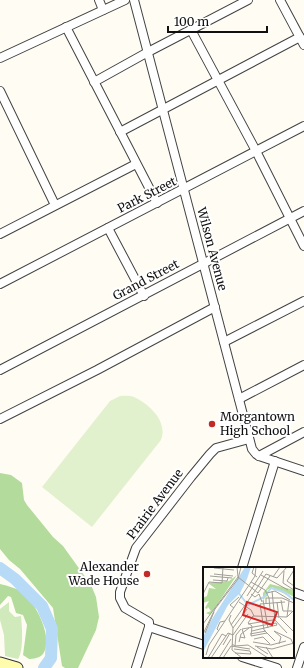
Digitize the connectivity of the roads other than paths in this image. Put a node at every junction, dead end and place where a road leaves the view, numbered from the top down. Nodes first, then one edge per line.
1 (99, 0) edge
2 (125, 0) edge
3 (134, 0) edge
4 (248, 0) edge
5 (280, 0) edge
6 (103, 10) junction
7 (66, 27) junction
8 (191, 30) junction
9 (300, 37) junction
10 (304, 45) edge
11 (148, 52) junction
12 (0, 58) edge
13 (218, 80) junction
14 (94, 82) junction
15 (0, 91) edge
16 (162, 110) junction
17 (304, 126) edge
18 (120, 132) junction
19 (256, 151) junction
20 (136, 164) junction
21 (184, 189) junction
22 (156, 203) junction
23 (55, 206) junction
24 (304, 211) edge
25 (290, 218) junction
26 (108, 228) junction
27 (0, 234) edge
28 (304, 246) edge
29 (203, 263) junction
30 (0, 284) edge
31 (144, 296) junction
32 (304, 300) edge
33 (215, 307) junction
34 (224, 342) junction
35 (304, 365) edge
36 (0, 370) edge
37 (239, 399) junction
38 (0, 419) edge
39 (304, 432) edge
40 (249, 439) junction
41 (259, 456) junction
42 (275, 461) junction
43 (304, 471) edge
44 (242, 567) edge
45 (294, 592) edge
46 (304, 596) edge
47 (149, 627) junction
48 (203, 645) edge
49 (304, 646) edge
50 (245, 658) edge
51 (0, 663) edge
52 (17, 668) edge
53 (136, 668) edge
54 (277, 668) edge
55 (297, 668) edge

1 - 6 street
2 - 6 street
3 - 11 street, Wilson Avenue
4 - 8 street
5 - 9 street
6 - 7 street
7 - 12 street
7 - 14 street
8 - 11 street
8 - 13 street
9 - 10 street
9 - 13 street
11 - 14 street
11 - 16 street, Wilson Avenue
13 - 16 street
13 - 19 street
14 - 18 street
15 - 23 street
16 - 18 street
16 - 21 street, Wilson Avenue
17 - 19 street, Park Street
18 - 20 street
19 - 21 street, Park Street
19 - 25 street
20 - 22 street
20 - 23 street
21 - 22 street, Park Street
21 - 29 street, Wilson Avenue
22 - 26 street, Park Street
23 - 27 street
24 - 25 street, Grand Street
25 - 28 street
25 - 29 street, Grand Street
26 - 30 street, Park Street
26 - 31 street
29 - 31 street, Grand Street
29 - 33 street, Wilson Avenue
31 - 36 street, Grand Street
32 - 34 street
33 - 34 street, Wilson Avenue
33 - 38 street
34 - 37 street, Wilson Avenue
35 - 37 street
37 - 40 street, Wilson Avenue
39 - 41 street
40 - 41 street, Wilson Avenue
40 - 47 street, Prairie Avenue
41 - 42 street
42 - 43 street
42 - 44 street
45 - 46 street
47 - 48 street
47 - 53 street
49 - 55 street
50 - 54 street
51 - 52 street

